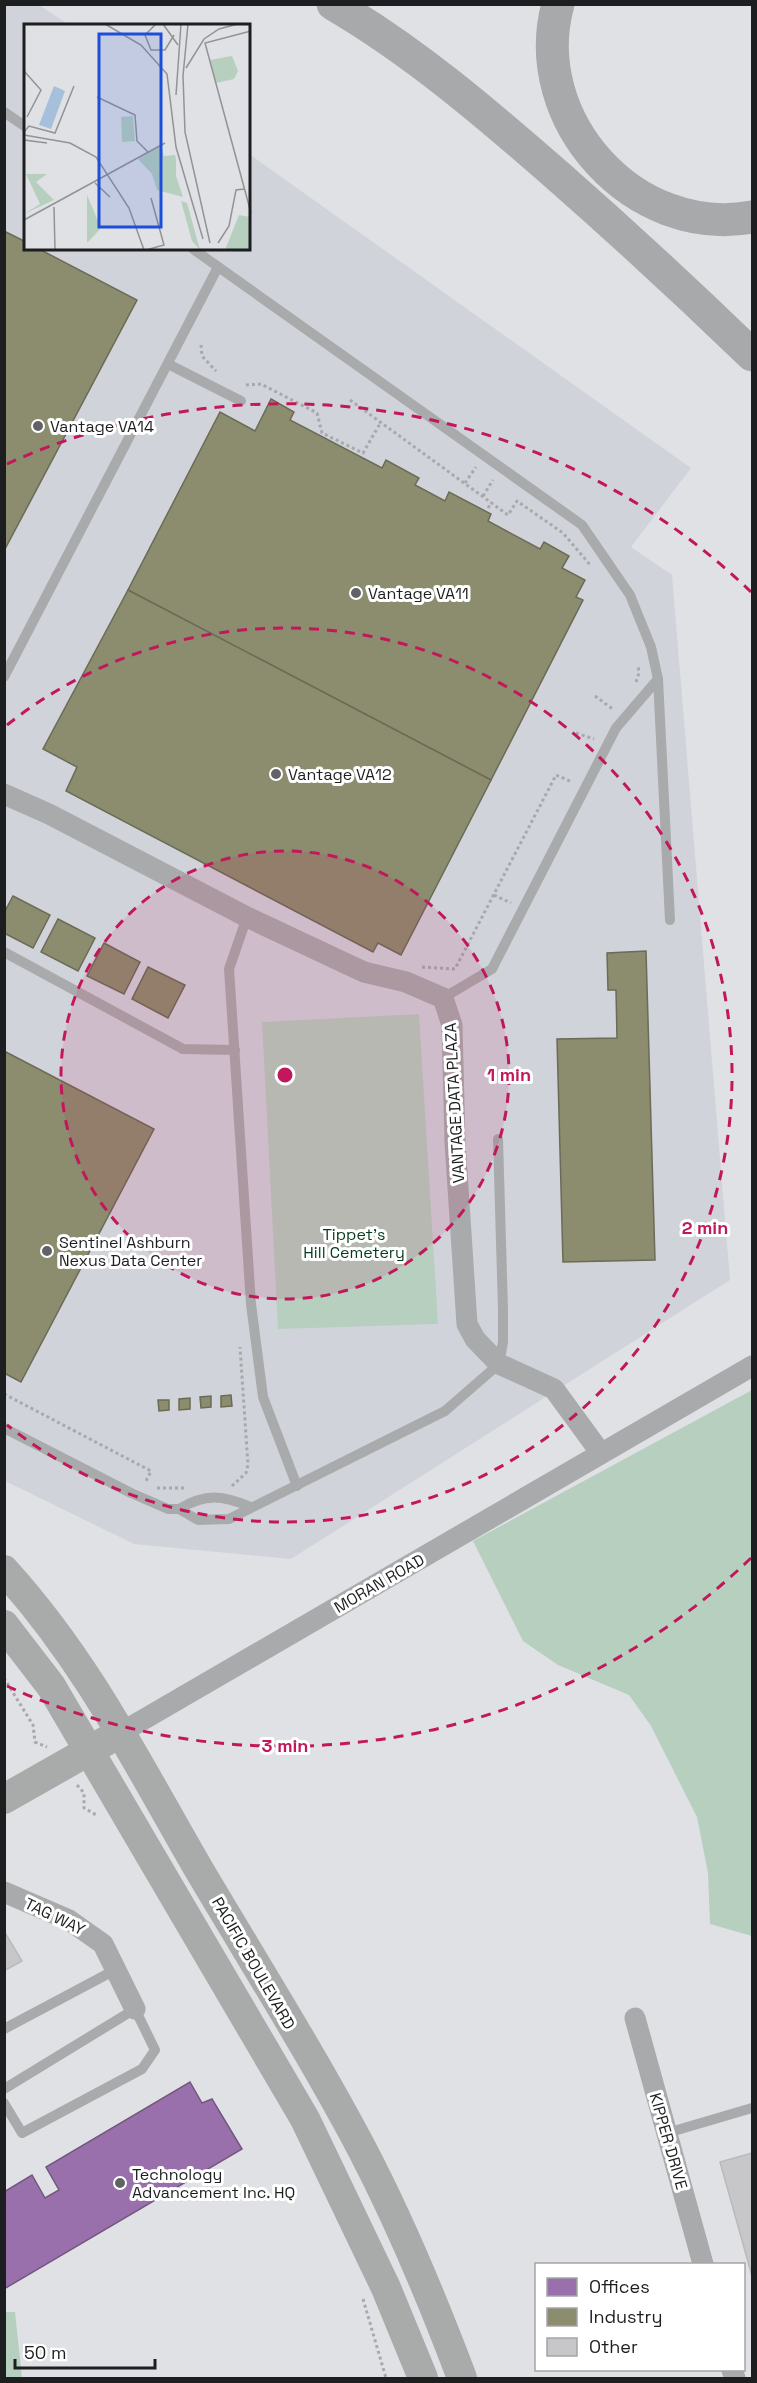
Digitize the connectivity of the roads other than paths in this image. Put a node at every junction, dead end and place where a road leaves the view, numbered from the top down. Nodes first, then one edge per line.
1 (333, 4) edge
2 (558, 4) edge
3 (4, 112) edge
4 (24, 126) edge
5 (753, 217) edge
6 (194, 250) edge
7 (218, 267) junction
8 (753, 356) edge
9 (168, 364) junction
10 (241, 401) dead end
11 (4, 677) edge
12 (658, 679) junction
13 (6, 797) edge
14 (248, 918) junction
15 (670, 920) dead end
16 (4, 952) edge
17 (443, 998) junction
18 (235, 1050) junction
19 (498, 1139) dead end
20 (498, 1364) junction
21 (753, 1366) edge
22 (4, 1428) edge
23 (600, 1452) junction
24 (297, 1485) junction
25 (251, 1507) junction
26 (179, 1509) junction
27 (4, 1570) edge
28 (4, 1624) edge
29 (122, 1732) junction
30 (88, 1750) junction
31 (4, 1799) edge
32 (4, 1892) edge
33 (115, 1970) junction
34 (135, 2010) junction
35 (634, 2018) dead end
36 (4, 2029) edge
37 (4, 2089) edge
38 (4, 2103) edge
39 (753, 2108) edge
40 (666, 2133) junction
41 (702, 2263) edge
42 (423, 2379) edge
43 (462, 2379) edge

1 - 8 highway
2 - 5 highway
3 - 4 lane
6 - 7 lane
7 - 9 lane
7 - 12 lane
9 - 10 lane
9 - 11 lane
12 - 15 lane
12 - 17 lane
13 - 14 street
14 - 17 street
14 - 18 lane
16 - 18 lane
17 - 20 street, VANTAGE DATA PLAZA
18 - 24 lane
19 - 20 lane
20 - 23 street, VANTAGE DATA PLAZA
20 - 24 lane
21 - 23 street, MORAN ROAD
22 - 26 lane
23 - 29 street, MORAN ROAD
24 - 25 lane
25 - 26 lane
25 - 26 lane
27 - 29 main road, PACIFIC BOULEVARD
28 - 30 main road
29 - 30 main road, MORAN ROAD
29 - 43 main road, PACIFIC BOULEVARD
30 - 31 main road, MORAN ROAD
30 - 42 main road
32 - 33 street, TAG WAY
33 - 34 street, TAG WAY
33 - 36 lane
34 - 37 lane
34 - 38 lane
35 - 40 street, KIPPER DRIVE
39 - 40 lane
40 - 41 street, KIPPER DRIVE

